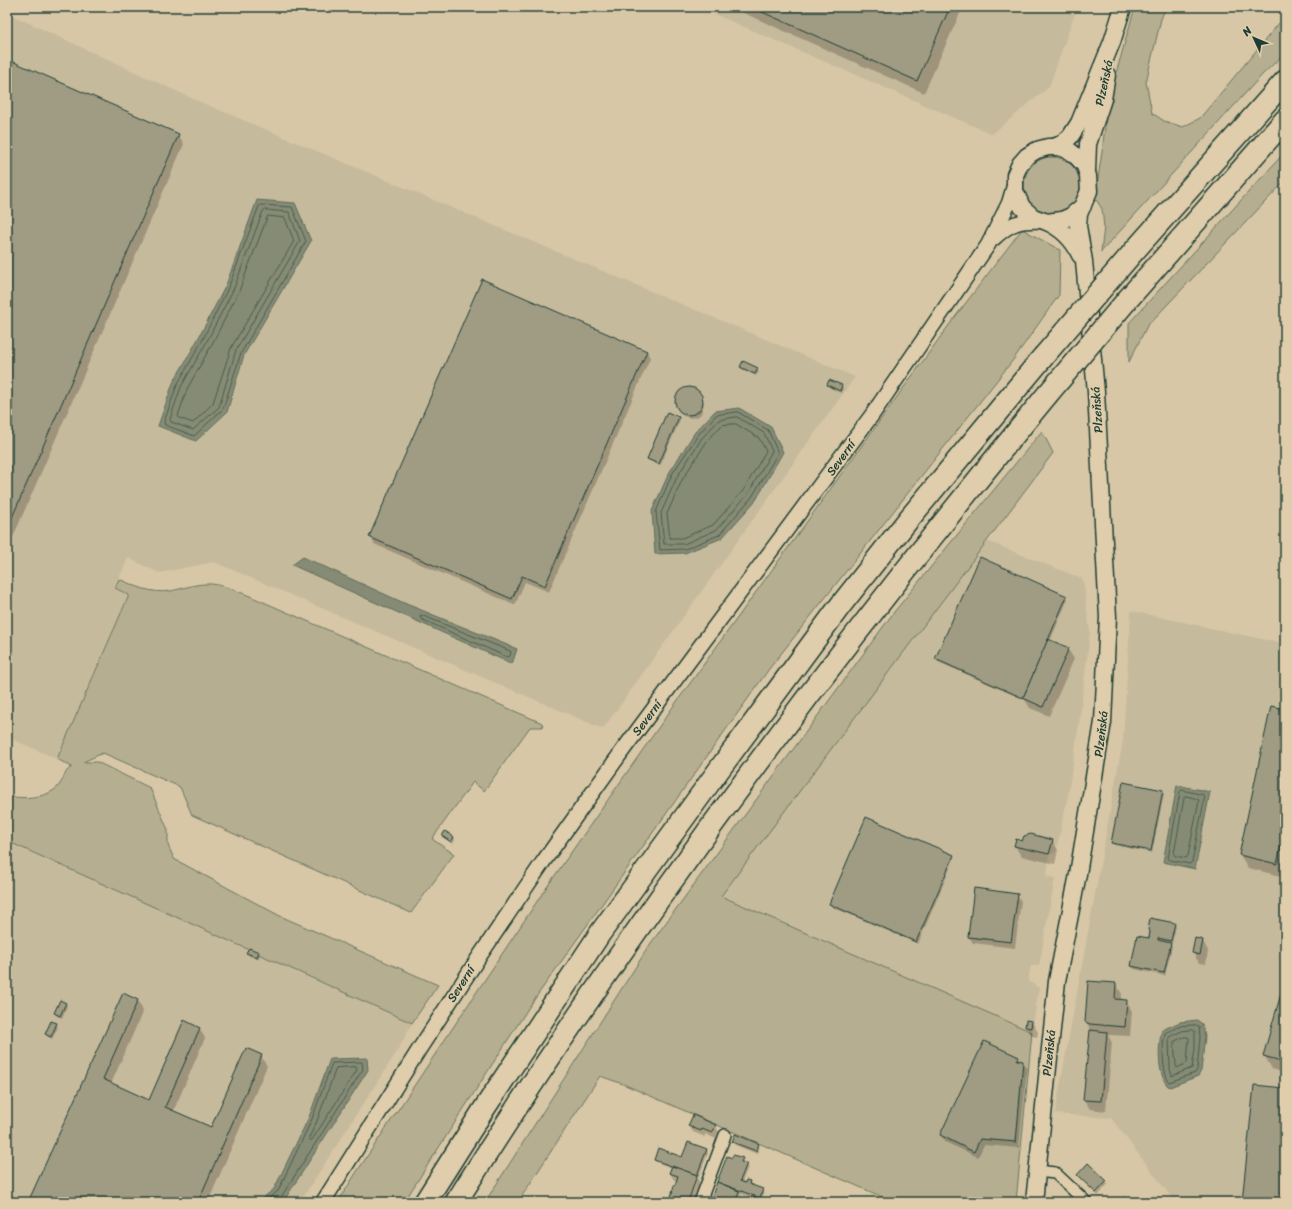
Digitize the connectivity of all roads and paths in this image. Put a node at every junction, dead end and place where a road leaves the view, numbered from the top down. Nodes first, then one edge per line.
1 (1123, 7) edge
2 (1112, 42) junction
3 (1285, 81) edge
4 (1285, 120) edge
5 (1285, 126) edge
6 (1262, 146) junction
7 (1054, 147) junction
8 (1087, 171) junction
9 (1014, 186) junction
10 (1083, 206) junction
11 (1045, 221) junction
12 (988, 245) junction
13 (1084, 261) junction
14 (725, 1135) dead end
15 (1037, 1171) junction
16 (323, 1202) edge
17 (425, 1202) edge
18 (456, 1202) edge
19 (700, 1202) edge
20 (1034, 1202) edge
21 (1086, 1202) edge

1 - 2 main road, Plzeňská
2 - 7 main road, Plzeňská
2 - 8 main road, Plzeňská
3 - 17 highway, bridge
4 - 6 highway
5 - 6 highway
6 - 18 highway, bridge
7 - 8 main road
7 - 9 main road, Plzeňská
8 - 10 main road, Plzeňská
9 - 11 main road, Plzeňská
9 - 12 street, Severní
10 - 11 main road
10 - 13 main road, Plzeňská
11 - 12 street, Severní
11 - 13 main road, Plzeňská
12 - 16 street, Severní
13 - 15 main road, Plzeňská
14 - 19 street
15 - 20 main road, Plzeňská
15 - 21 street

